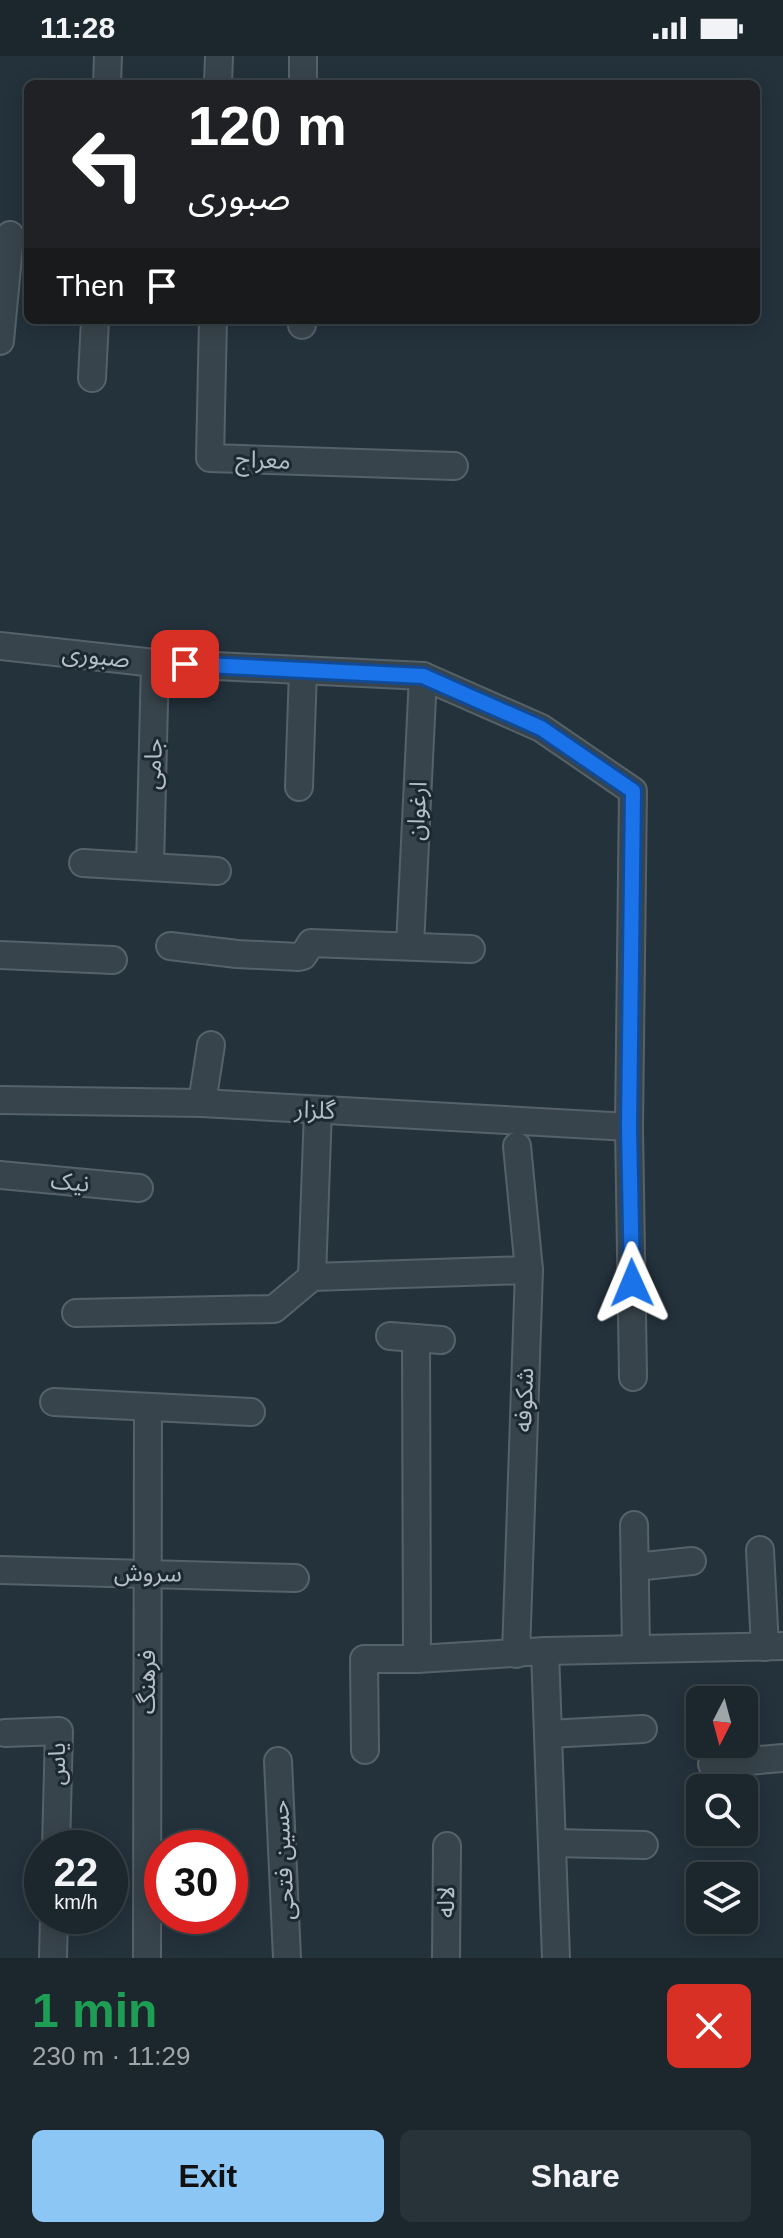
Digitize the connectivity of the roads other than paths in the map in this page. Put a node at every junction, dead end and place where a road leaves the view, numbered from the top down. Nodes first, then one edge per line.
1 (108, 56) edge
2 (219, 56) edge
3 (303, 56) edge
4 (107, 80) edge
5 (218, 80) edge
6 (303, 80) edge
7 (10, 235) dead end
8 (95, 324) edge
9 (213, 324) edge
10 (0, 341) edge
11 (92, 378) dead end
12 (454, 466) dead end
13 (0, 646) edge
14 (155, 663) junction
15 (303, 670) junction
16 (423, 676) junction
17 (299, 787) dead end
18 (83, 863) dead end
19 (150, 866) junction
20 (217, 871) dead end
21 (170, 946) dead end
22 (410, 946) junction
23 (471, 949) dead end
24 (0, 955) edge
25 (113, 960) dead end
26 (211, 1045) dead end
27 (0, 1100) edge
28 (202, 1103) junction
29 (318, 1110) junction
30 (629, 1127) junction
31 (517, 1146) dead end
32 (0, 1175) edge
33 (139, 1188) dead end
34 (529, 1270) junction
35 (312, 1277) junction
36 (76, 1313) dead end
37 (416, 1338) dead end
38 (633, 1377) dead end
39 (54, 1402) dead end
40 (148, 1407) junction
41 (251, 1412) dead end
42 (634, 1525) dead end
43 (760, 1550) dead end
44 (692, 1561) dead end
45 (635, 1567) junction
46 (0, 1570) edge
47 (148, 1573) junction
48 (295, 1578) dead end
49 (774, 1647) edge
50 (636, 1649) junction
51 (545, 1651) junction
52 (516, 1654) junction
53 (417, 1659) junction
54 (643, 1729) dead end
55 (5, 1733) dead end
56 (548, 1734) junction
57 (365, 1750) dead end
58 (783, 1758) edge
59 (278, 1761) dead end
60 (712, 1764) dead end
61 (56, 1830) edge
62 (552, 1843) junction
63 (644, 1845) dead end
64 (447, 1846) dead end
65 (54, 1934) edge
66 (53, 1958) edge
67 (147, 1958) edge
68 (287, 1958) edge
69 (446, 1958) edge
70 (556, 1958) edge

1 - 4 street
2 - 5 street
3 - 6 street
7 - 10 street
8 - 11 street
9 - 12 street, معراج
13 - 14 street, صبوری
14 - 15 street, صبوری
14 - 19 street, جامی
15 - 16 street, صبوری
15 - 17 street
16 - 22 street, ارغوان
16 - 30 street, صبوری
18 - 19 street
19 - 20 street
21 - 22 street
22 - 23 street
24 - 25 street
26 - 28 street
27 - 28 street, گلزار
28 - 29 street, گلزار
29 - 30 street, گلزار
29 - 35 street
30 - 38 street, صبوری
31 - 34 street, شکوفه
32 - 33 street, نیک
34 - 35 street
34 - 52 street, شکوفه
35 - 36 street
37 - 53 street
39 - 40 street
40 - 41 street
40 - 47 street, فرهنگ
42 - 45 street
43 - 49 street
44 - 45 street
45 - 50 street
46 - 47 street, سروش
47 - 48 street, سروش
47 - 67 street, فرهنگ
49 - 50 street
50 - 51 street
51 - 52 street
51 - 56 street
52 - 53 street
53 - 57 street
54 - 56 street
55 - 61 street, یاس
56 - 62 street
58 - 60 street
59 - 68 street, حسین فتحی
62 - 63 street
62 - 70 street
64 - 69 street, لاله
65 - 66 street

